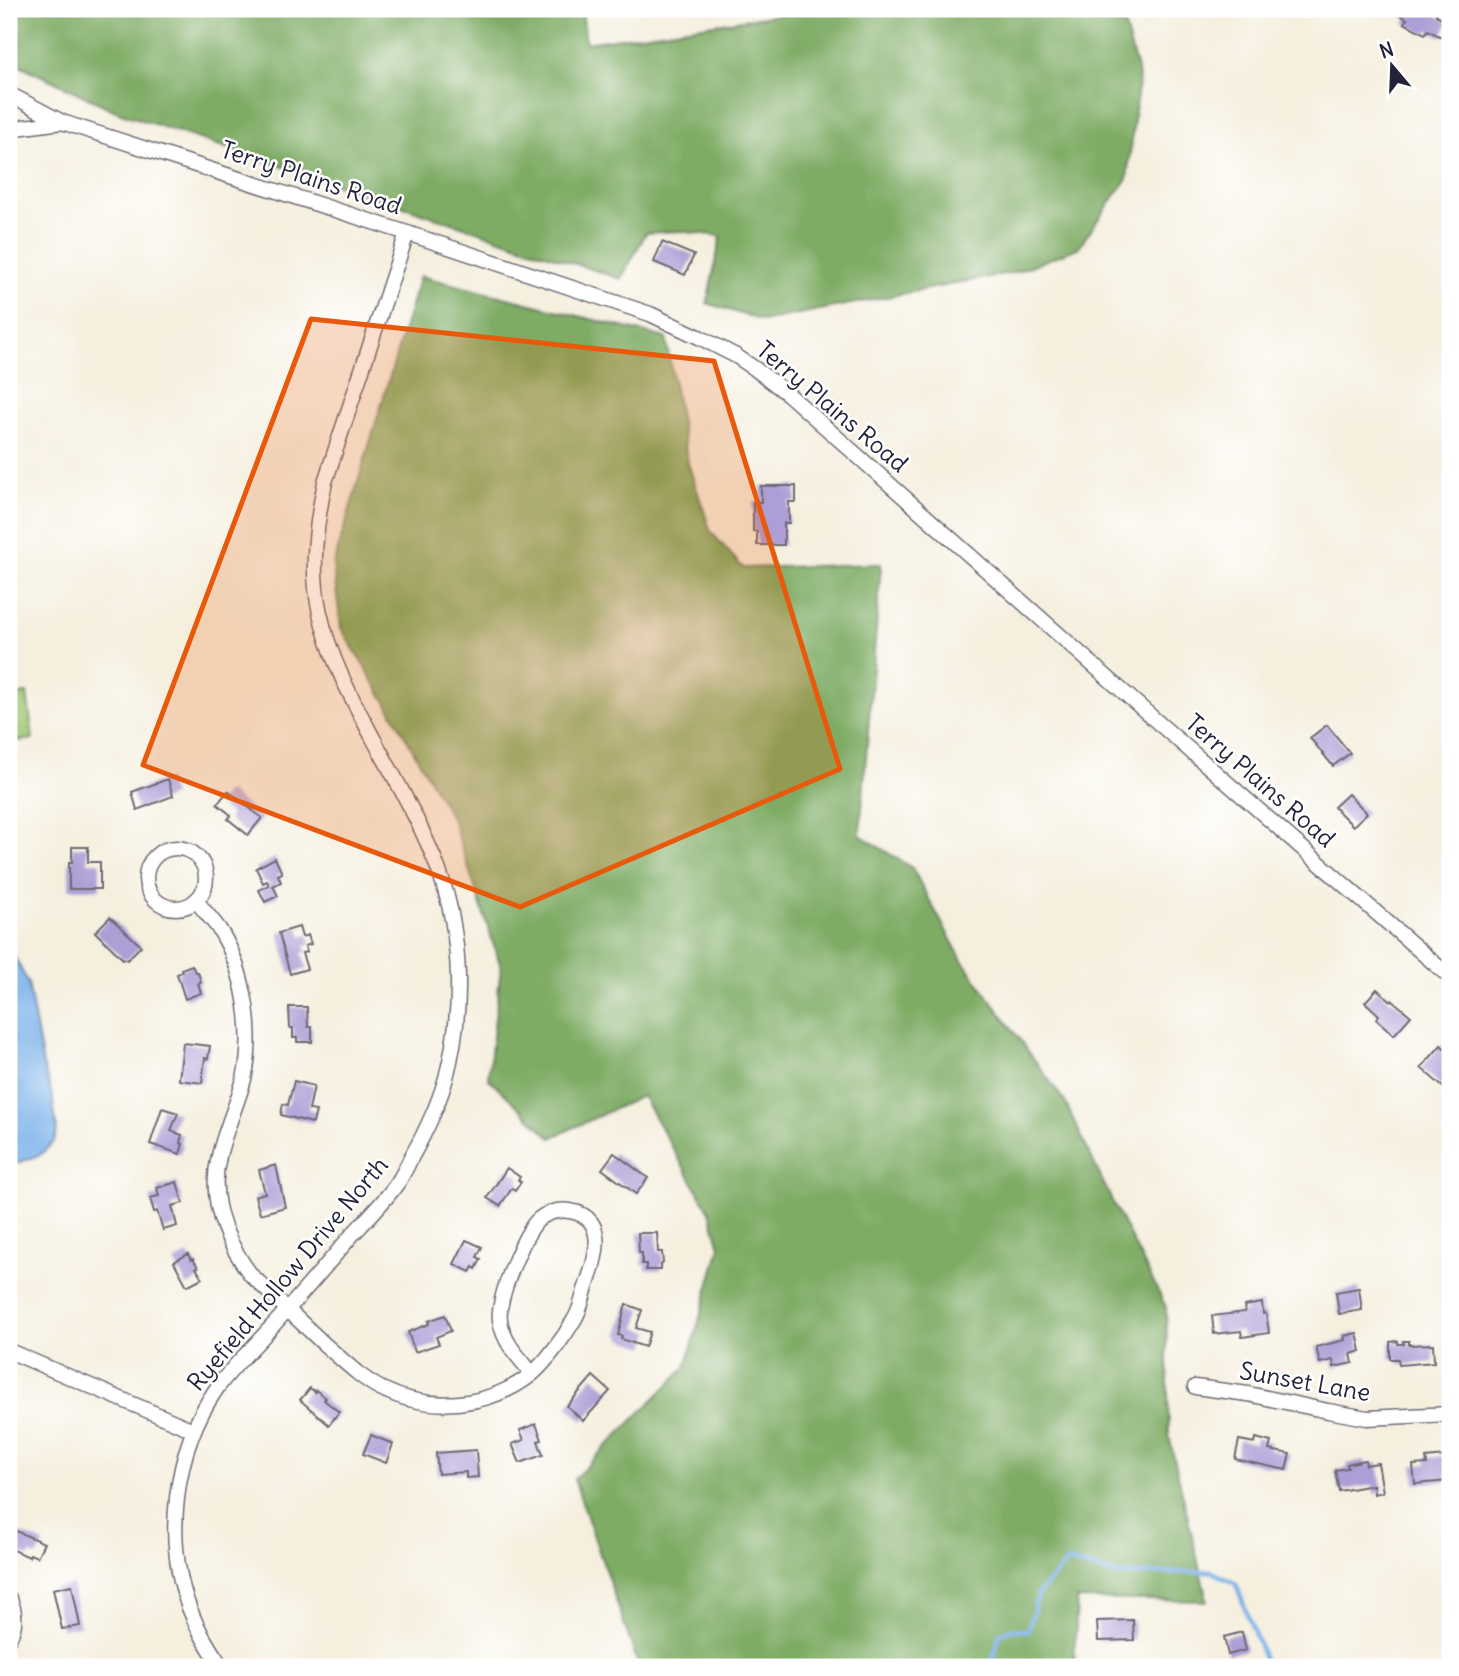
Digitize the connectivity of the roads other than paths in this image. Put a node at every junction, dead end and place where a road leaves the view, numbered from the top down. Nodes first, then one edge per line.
1 (9, 94) edge
2 (62, 122) junction
3 (9, 129) edge
4 (407, 233) junction
5 (196, 900) junction
6 (1450, 977) edge
7 (288, 1310) junction
8 (9, 1351) edge
9 (532, 1373) junction
10 (1195, 1387) dead end
11 (1450, 1414) edge
12 (193, 1430) junction
13 (9, 1598) edge
14 (9, 1638) edge
15 (222, 1667) edge

1 - 2 street, Terry Plains Road
2 - 3 street
2 - 4 street, Terry Plains Road
4 - 6 street, Terry Plains Road
4 - 7 street, Ryefield Hollow Drive North
5 - 5 street
5 - 7 street
7 - 9 street
7 - 12 street, Ryefield Hollow Drive North
8 - 12 street
9 - 9 street
10 - 11 street, Sunset Lane
12 - 15 street, Ryefield Hollow Drive North
13 - 14 street

